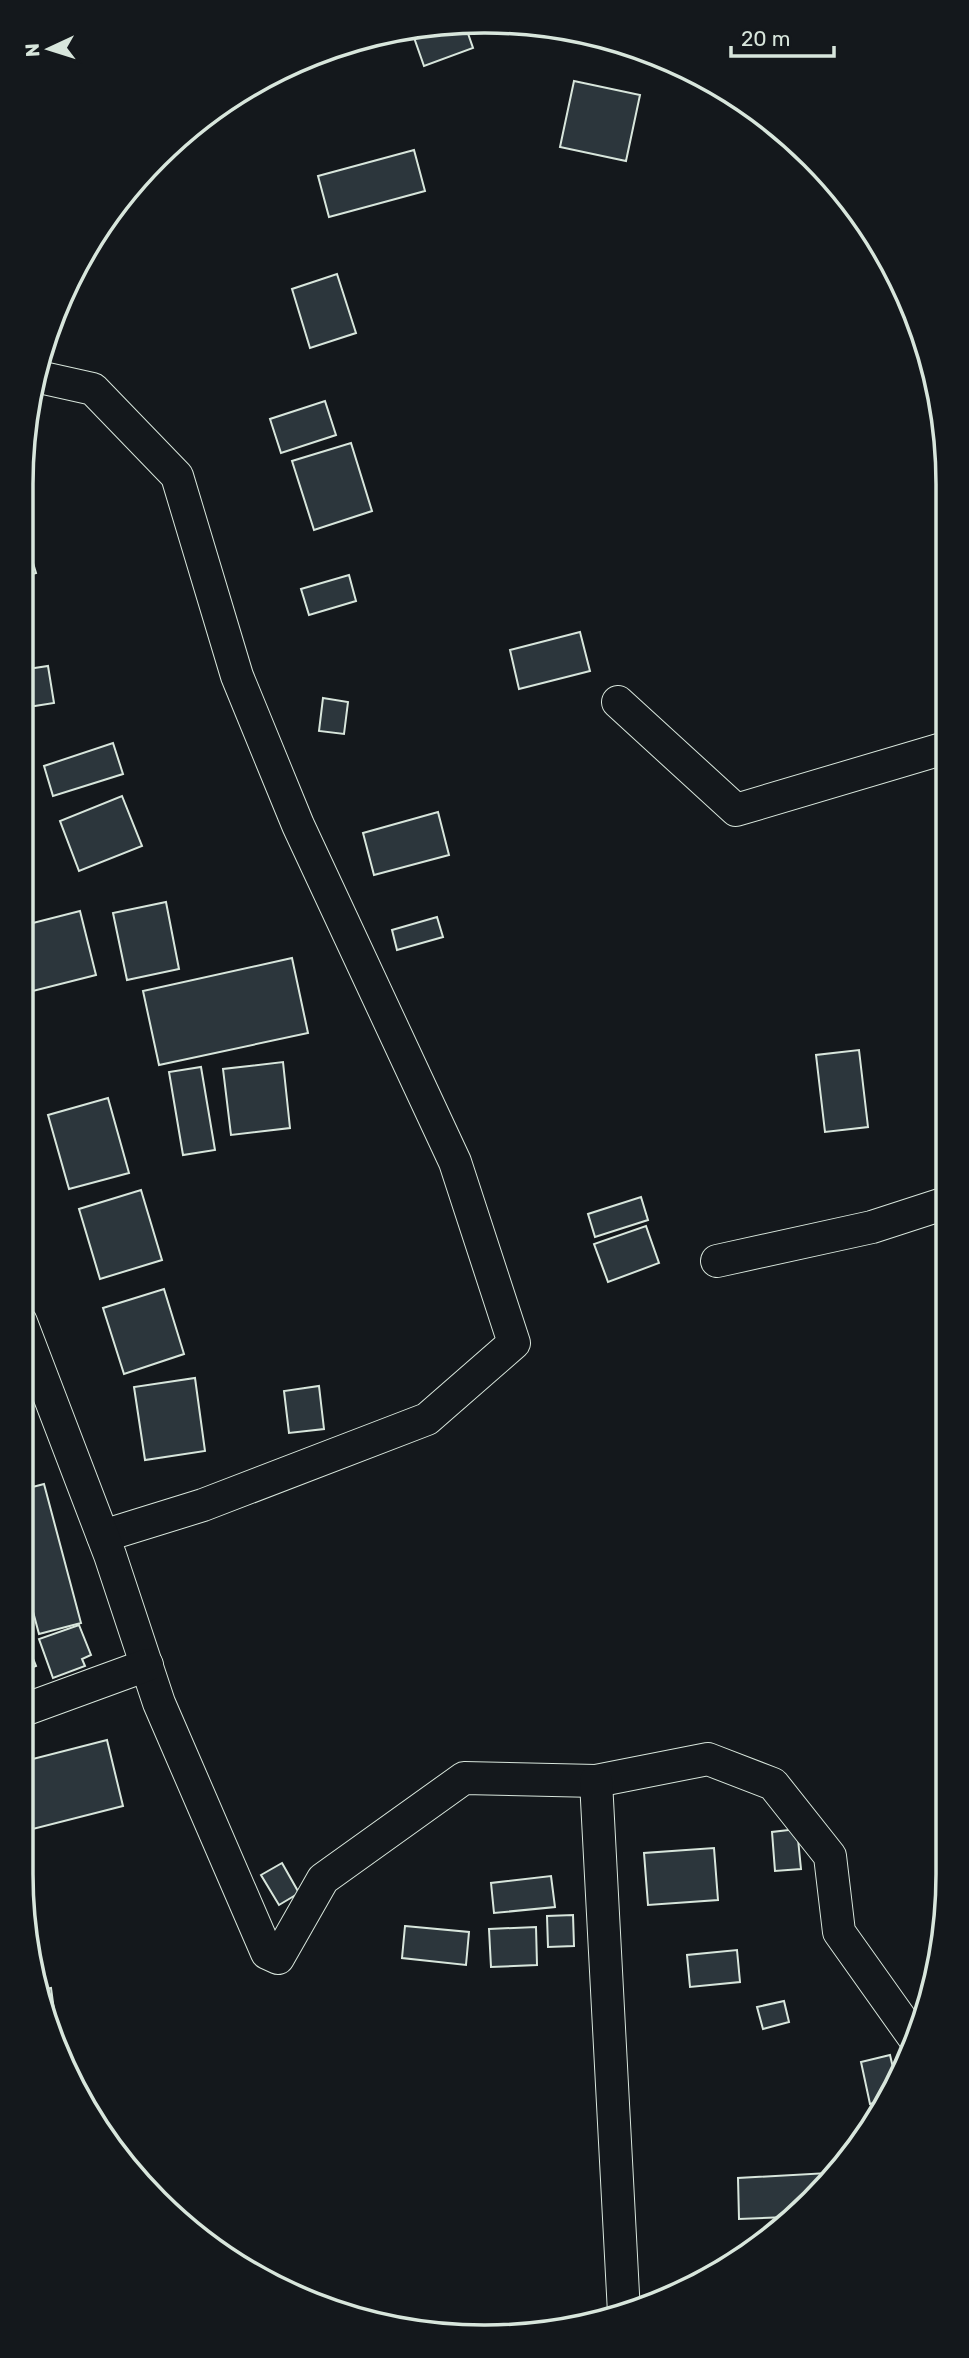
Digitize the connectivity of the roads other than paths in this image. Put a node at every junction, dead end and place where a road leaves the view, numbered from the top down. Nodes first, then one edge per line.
1 (46, 379) edge
2 (618, 702) dead end
3 (936, 751) edge
4 (936, 1206) edge
5 (717, 1261) dead end
6 (33, 1353) edge
7 (103, 1536) junction
8 (147, 1665) junction
9 (33, 1707) edge
10 (596, 1781) junction
11 (908, 2029) edge
12 (623, 2303) edge

1 - 7 street
2 - 3 street
4 - 5 street
6 - 7 street
7 - 8 street
8 - 9 street
8 - 10 street
10 - 11 street
10 - 12 street

